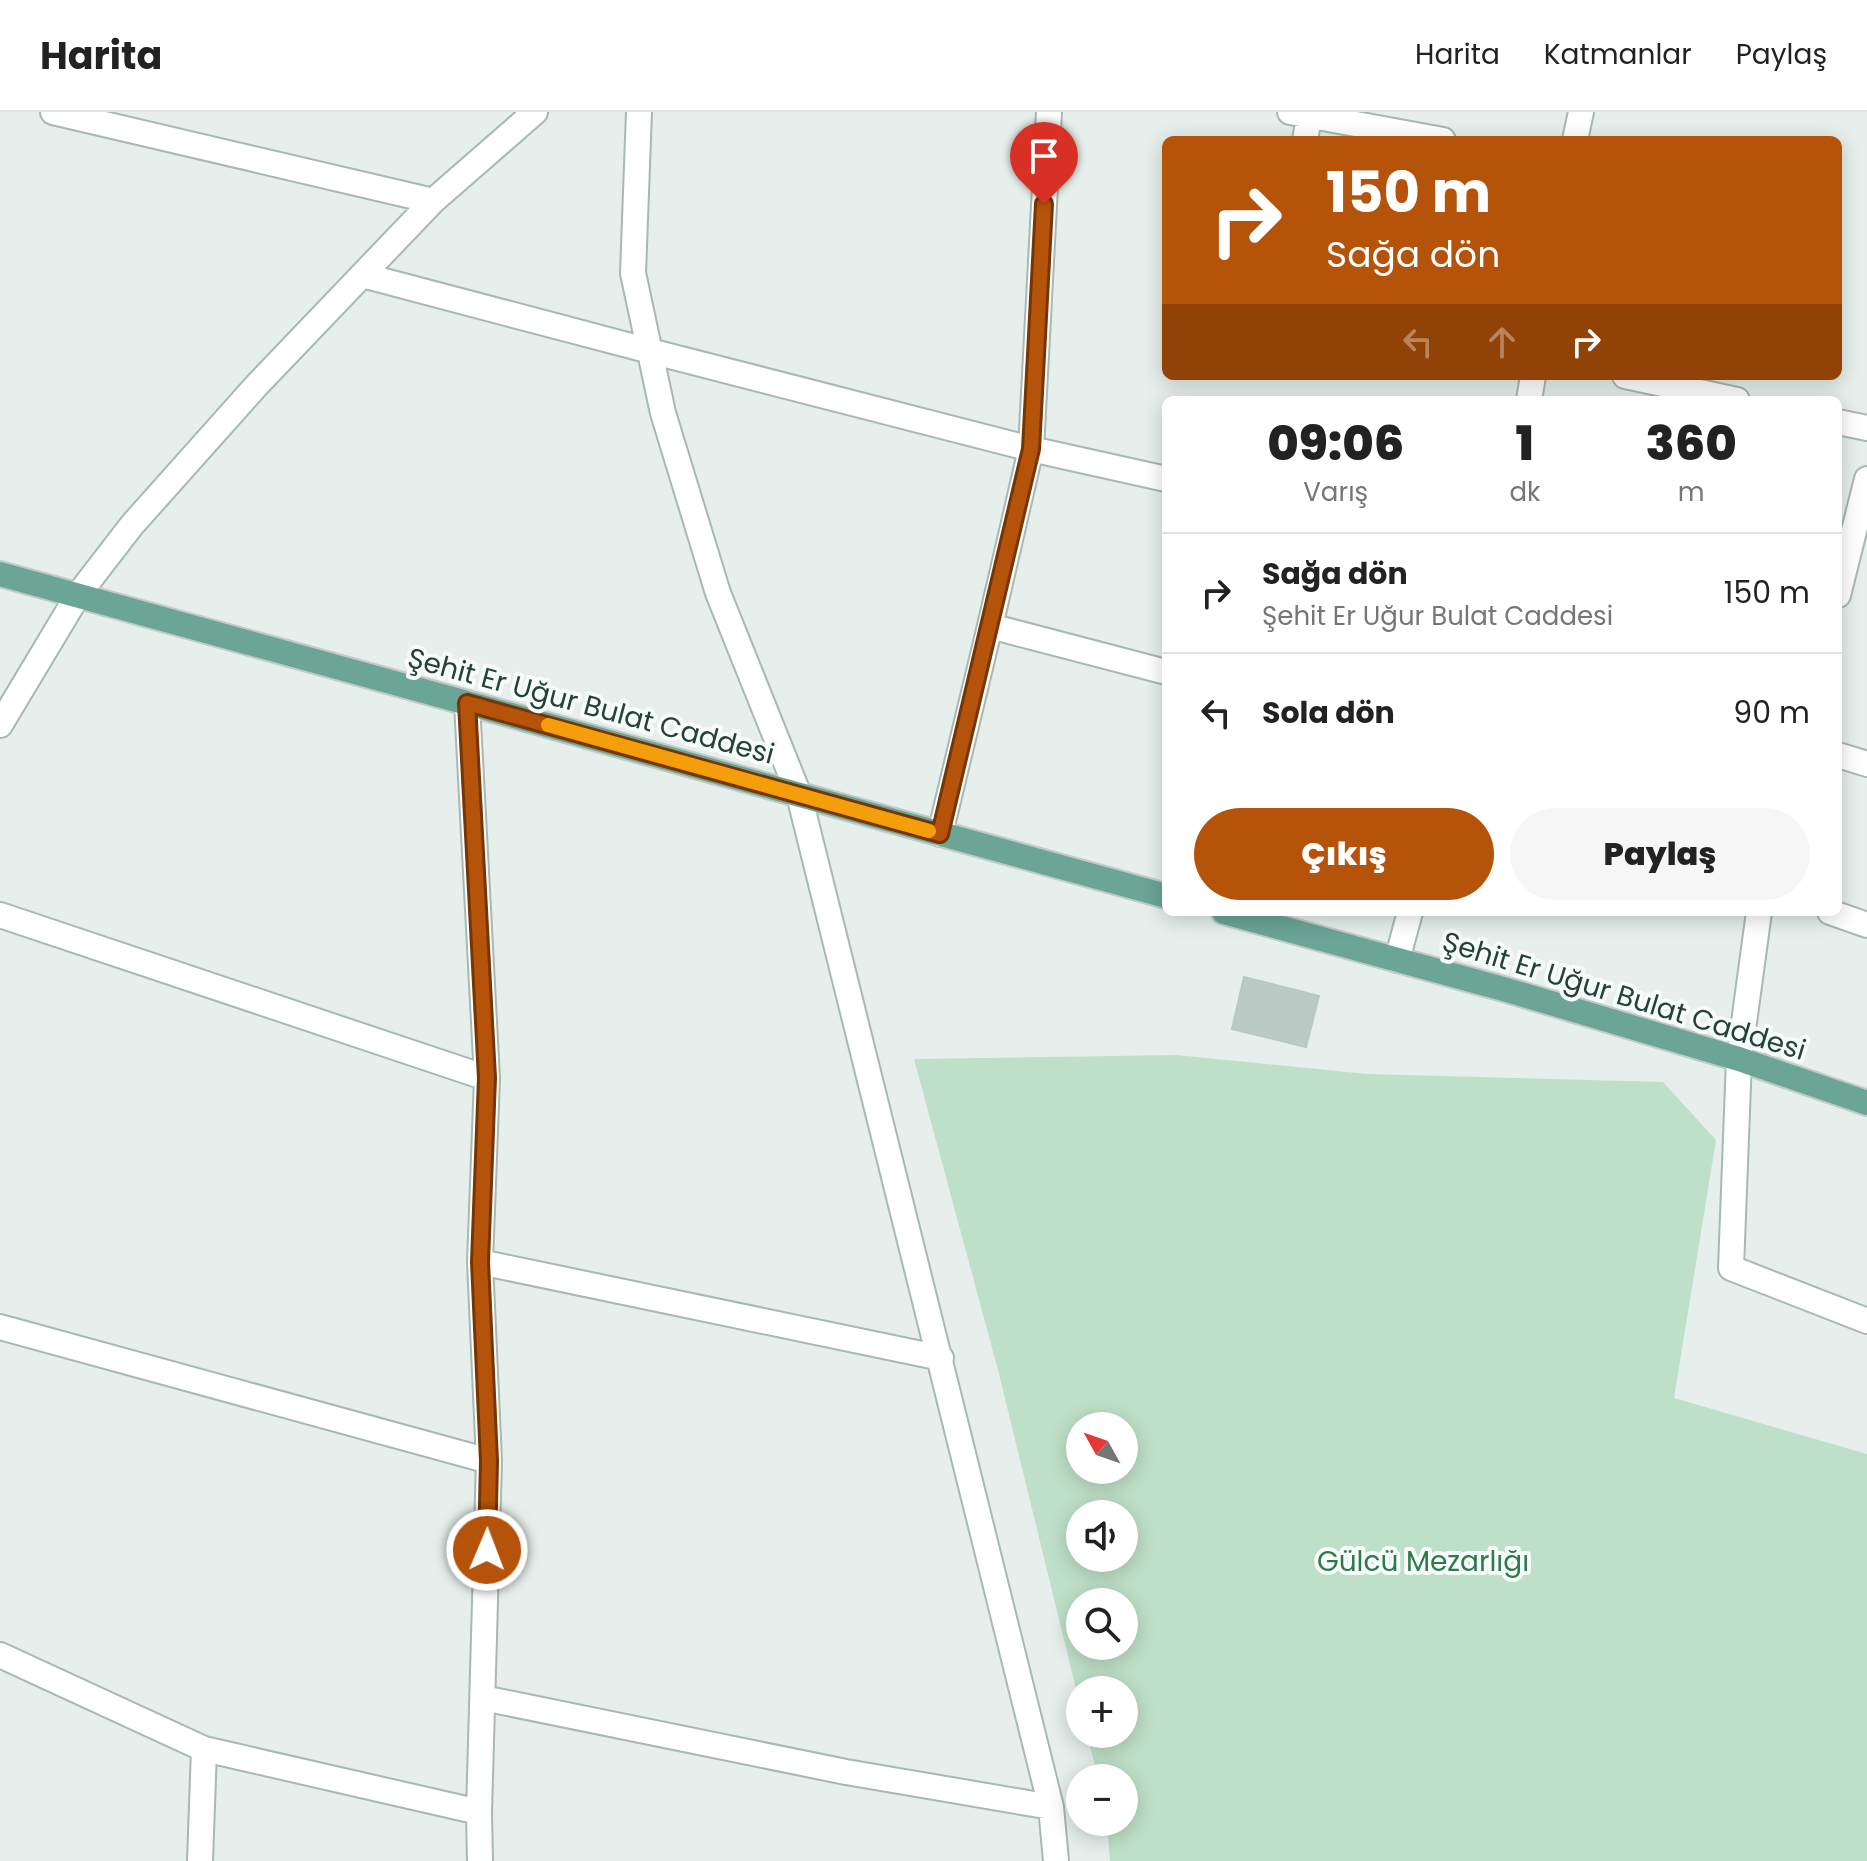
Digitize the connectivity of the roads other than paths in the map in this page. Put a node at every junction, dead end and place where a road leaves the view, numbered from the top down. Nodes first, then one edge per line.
1 (53, 112) edge
2 (535, 112) edge
3 (639, 112) edge
4 (1049, 112) edge
5 (1581, 112) edge
6 (1303, 113) edge
7 (1305, 136) edge
8 (1422, 136) edge
9 (1576, 136) edge
10 (433, 201) junction
11 (362, 275) junction
12 (650, 351) junction
13 (1644, 380) edge
14 (1718, 396) edge
15 (1842, 423) edge
16 (1867, 428) edge
17 (1031, 449) junction
18 (1162, 478) edge
19 (1867, 479) edge
20 (0, 574) edge
21 (1842, 579) edge
22 (78, 595) junction
23 (990, 626) junction
24 (1162, 671) edge
25 (467, 703) junction
26 (0, 725) edge
27 (1842, 756) edge
28 (1867, 764) edge
29 (799, 795) junction
30 (940, 834) junction
31 (1162, 895) edge
32 (0, 915) edge
33 (1238, 916) edge
34 (1409, 916) edge
35 (1758, 916) edge
36 (1841, 916) edge
37 (1867, 925) edge
38 (1397, 960) junction
39 (1739, 1059) junction
40 (487, 1078) junction
41 (1867, 1103) edge
42 (480, 1262) junction
43 (1867, 1321) edge
44 (0, 1327) edge
45 (941, 1358) junction
46 (489, 1461) junction
47 (0, 1655) edge
48 (483, 1698) junction
49 (204, 1749) junction
50 (1051, 1807) junction
51 (479, 1812) junction
52 (200, 1861) edge
53 (480, 1861) edge
54 (1056, 1861) edge

1 - 10 street
2 - 10 street
3 - 12 street
4 - 17 street
5 - 9 street
6 - 7 street
6 - 8 street
10 - 11 street
11 - 12 street
11 - 22 street
12 - 17 street
12 - 29 street
13 - 14 street
15 - 16 street
17 - 18 street
17 - 23 street
19 - 21 street
20 - 22 main road, Şehit Er Uğur Bulat Caddesi
22 - 25 main road, Şehit Er Uğur Bulat Caddesi
22 - 26 street
23 - 24 street
23 - 30 street
25 - 29 main road, Şehit Er Uğur Bulat Caddesi
25 - 40 street
27 - 28 street
29 - 30 main road, Şehit Er Uğur Bulat Caddesi
29 - 45 street
30 - 31 main road, Şehit Er Uğur Bulat Caddesi
32 - 40 street
33 - 38 main road, Şehit Er Uğur Bulat Caddesi
34 - 38 street
35 - 39 street
36 - 37 street
38 - 39 main road, Şehit Er Uğur Bulat Caddesi
39 - 41 main road, Şehit Er Uğur Bulat Caddesi
39 - 43 street
40 - 42 street
42 - 45 street
42 - 46 street
44 - 46 street
45 - 50 street
46 - 48 street
47 - 49 street
48 - 50 street
48 - 51 street
49 - 51 street
49 - 52 street
50 - 54 street
51 - 53 street

